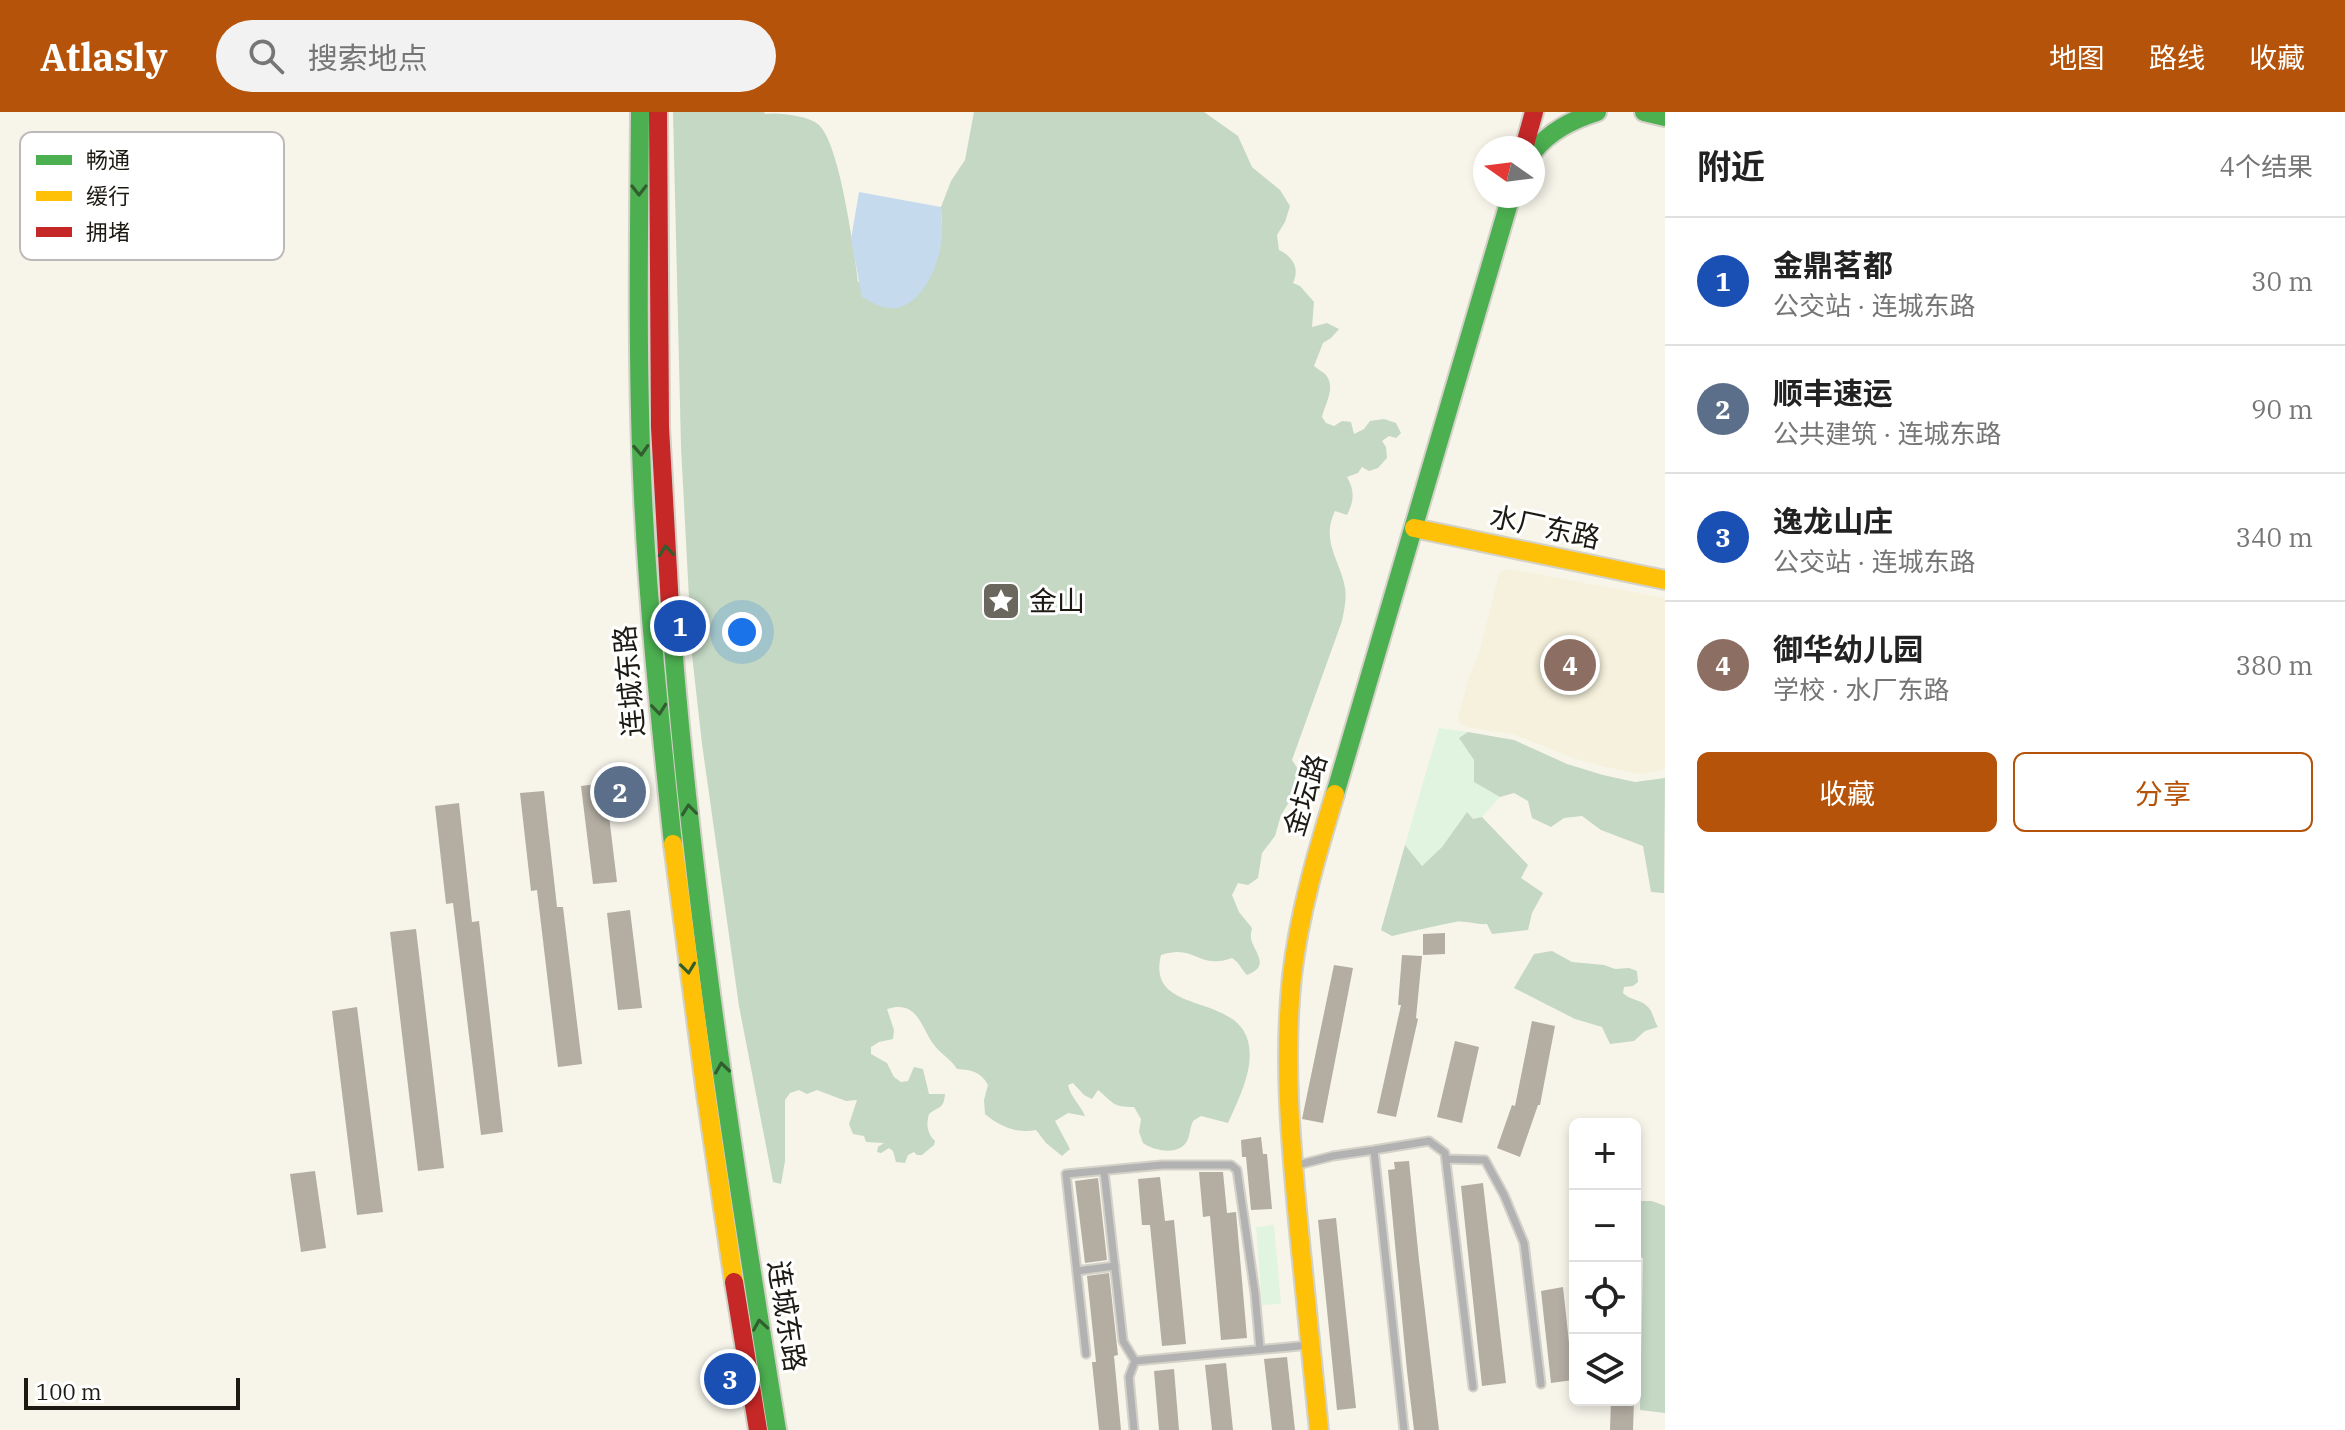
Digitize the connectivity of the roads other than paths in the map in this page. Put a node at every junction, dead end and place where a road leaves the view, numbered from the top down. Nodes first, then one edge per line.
1 (640, 112) edge
2 (658, 112) edge
3 (1534, 112) edge
4 (1597, 112) edge
5 (1644, 112) edge
6 (1665, 117) edge
7 (1527, 136) edge
8 (1545, 140) edge
9 (1507, 208) edge
10 (1414, 528) junction
11 (1665, 580) edge
12 (1374, 1150) junction
13 (1446, 1159) junction
14 (1293, 1167) junction
15 (1104, 1171) junction
16 (1115, 1266) junction
17 (1077, 1271) junction
18 (1312, 1345) junction
19 (1260, 1349) junction
20 (1086, 1354) dead end
21 (1135, 1361) junction
22 (1541, 1384) dead end
23 (1473, 1387) dead end
24 (758, 1430) edge
25 (777, 1430) edge
26 (1134, 1430) edge
27 (1319, 1430) edge
28 (1404, 1430) edge

1 -> 24 main road, 连城东路
25 -> 2 main road, 连城东路
3 - 7 main road
4 - 8 main road
5 - 6 main road
9 - 10 main road, 金坛路
10 - 11 main road, 水厂东路
10 - 14 main road, 金坛路
12 - 13 lane
12 - 14 lane
12 - 28 lane
13 - 22 lane
13 - 23 lane
14 - 18 main road, 金坛路
15 - 16 lane
15 - 17 lane
15 - 19 lane
16 - 17 lane
16 - 21 lane
17 - 20 lane
18 - 19 lane
18 - 27 main road, 金坛路
19 - 21 lane
21 - 26 lane

